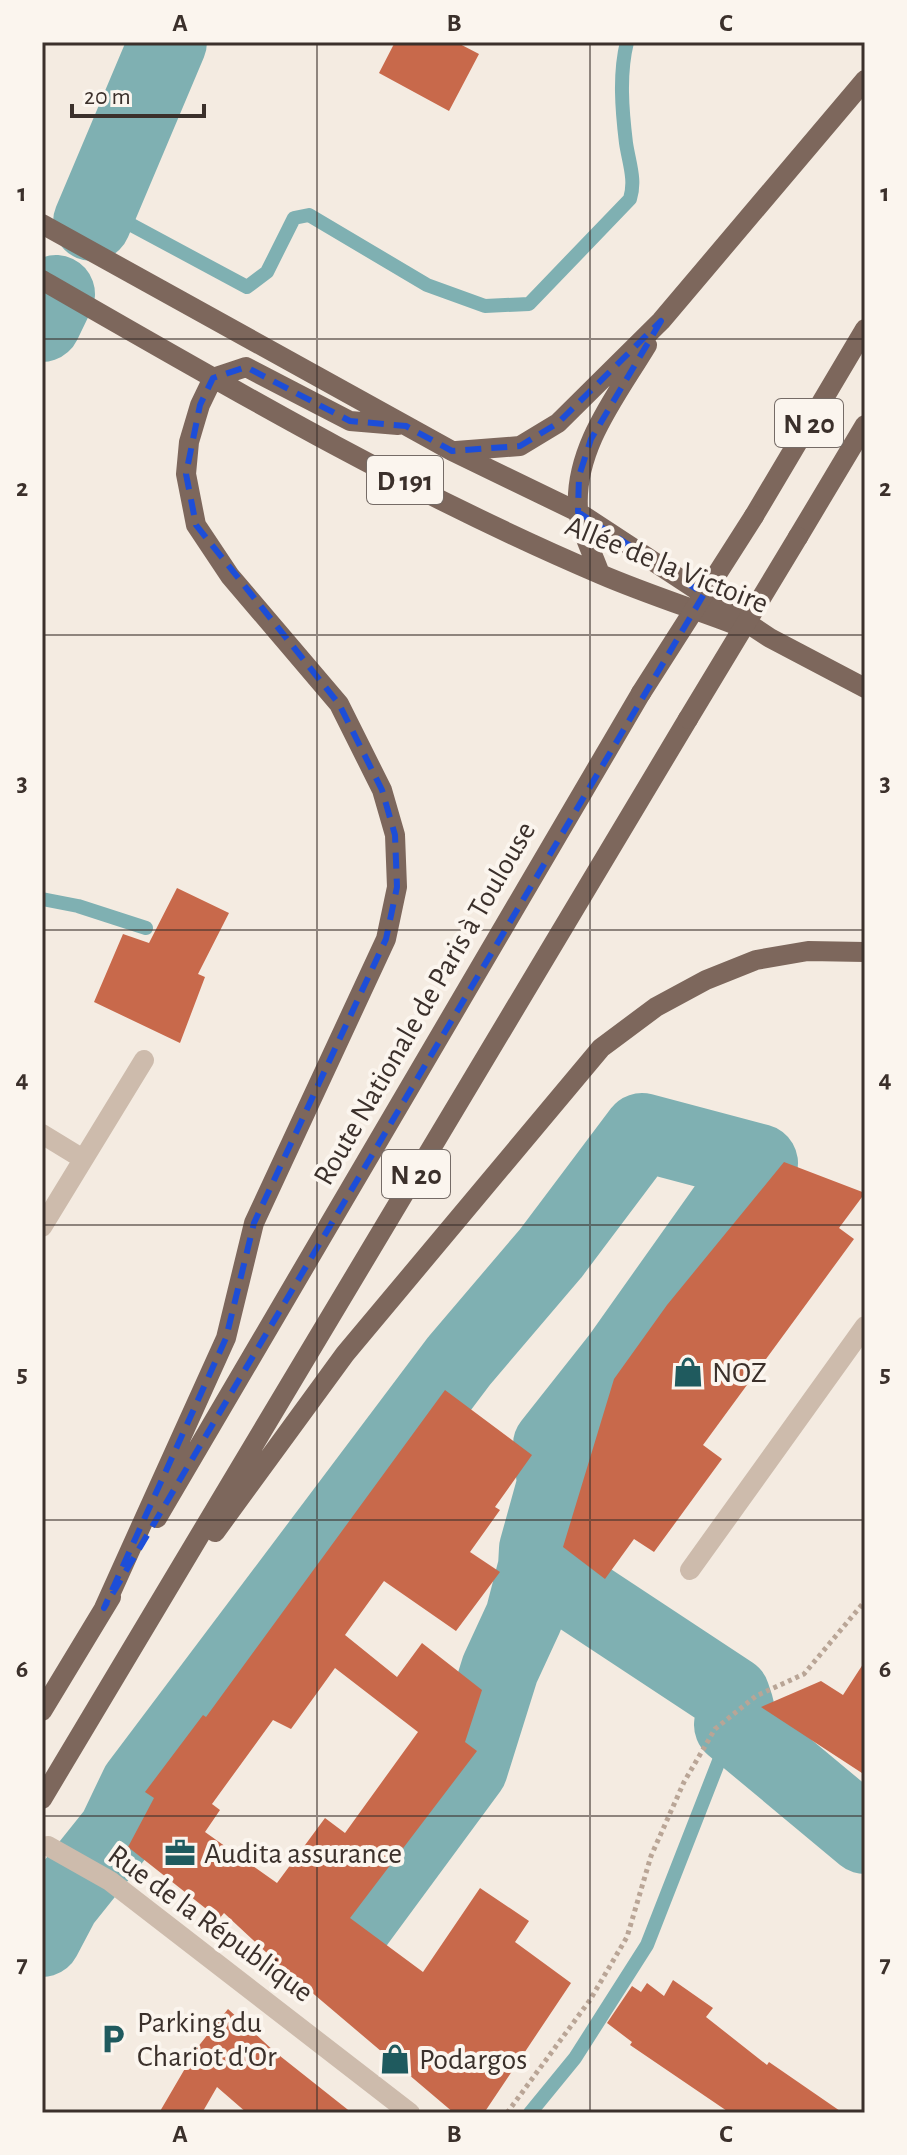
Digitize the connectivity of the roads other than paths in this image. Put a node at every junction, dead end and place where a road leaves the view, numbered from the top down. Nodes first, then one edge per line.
1 (865, 80) edge
2 (42, 224) edge
3 (42, 280) edge
4 (661, 321) junction
5 (865, 329) edge
6 (213, 378) junction
7 (865, 425) edge
8 (406, 426) junction
9 (452, 451) junction
10 (578, 512) junction
11 (600, 574) junction
12 (770, 638) junction
13 (865, 688) edge
14 (865, 952) edge
15 (144, 1060) dead end
16 (42, 1134) edge
17 (83, 1159) junction
18 (42, 1227) edge
19 (865, 1326) edge
20 (690, 1570) dead end
21 (104, 1608) junction
22 (143, 1629) junction
23 (42, 1711) edge
24 (42, 1799) edge
25 (56, 1850) dead end
26 (410, 2113) edge

1 - 4 main road
2 - 8 main road, Allée de la Victoire / D 191
3 - 6 main road, Allée de la Victoire / D 191
4 - 9 main road
4 - 10 main road
5 - 21 main road, Route Nationale de Paris à Toulouse / N 20, bridge
6 - 8 main road, Allée de la Victoire
6 - 11 main road, Allée de la Victoire / D 191
6 - 21 main road
7 - 22 main road, N 20, bridge
8 - 9 main road, Allée de la Victoire / D 191
9 - 10 main road, Allée de la Victoire / D 191
10 - 11 main road
10 - 12 main road, Allée de la Victoire / D 191
11 - 12 main road, Allée de la Victoire / D 191
12 - 13 main road, D 191
14 - 22 main road
15 - 17 street
16 - 17 street
17 - 18 street
19 - 20 street
21 - 23 main road, Route Nationale de Paris à Toulouse / N 20
22 - 24 main road, N 20
25 - 26 street, Rue de la République

